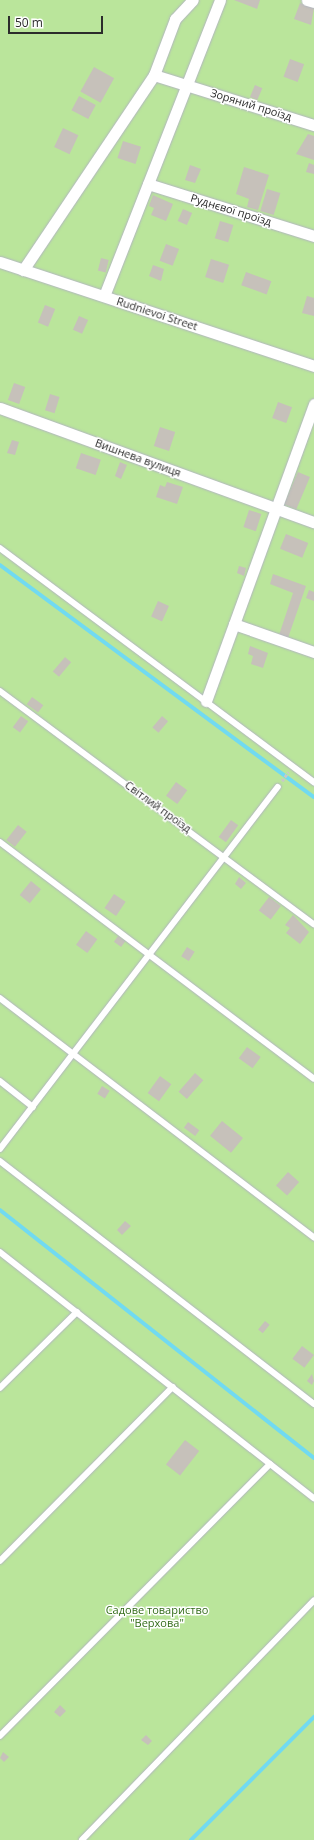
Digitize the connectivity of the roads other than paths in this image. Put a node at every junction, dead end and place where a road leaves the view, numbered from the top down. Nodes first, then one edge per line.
1 (193, 0) edge
2 (220, 0) edge
3 (307, 0) edge
4 (314, 2) edge
5 (154, 75) junction
6 (187, 86) junction
7 (314, 125) edge
8 (148, 184) junction
9 (314, 236) edge
10 (0, 262) edge
11 (23, 270) junction
12 (104, 296) junction
13 (314, 366) edge
14 (314, 404) edge
15 (0, 408) edge
16 (276, 508) junction
17 (314, 522) edge
18 (0, 548) edge
19 (234, 624) junction
20 (314, 652) edge
21 (0, 691) edge
22 (206, 701) junction
23 (314, 782) edge
24 (278, 787) road end
25 (0, 842) edge
26 (226, 856) junction
27 (314, 924) edge
28 (151, 953) junction
29 (0, 998) edge
30 (75, 1052) junction
31 (314, 1079) edge
32 (0, 1081) edge
33 (33, 1107) junction
34 (0, 1149) edge
35 (0, 1161) edge
36 (314, 1237) edge
37 (0, 1252) edge
38 (77, 1312) junction
39 (173, 1387) junction
40 (0, 1388) edge
41 (314, 1404) edge
42 (270, 1464) junction
43 (314, 1498) edge
44 (0, 1561) edge
45 (314, 1602) edge
46 (0, 1736) edge
47 (82, 1840) edge

1 - 5 street
2 - 6 street
3 - 4 street
5 - 6 street, Зоряний проїзд
5 - 11 street
6 - 7 street, Зоряний проїзд
6 - 8 street
8 - 9 street, Руднєвої проїзд
8 - 12 street
10 - 11 street, Rudnievoi Street
11 - 12 street, Rudnievoi Street
12 - 13 street, Rudnievoi Street
14 - 16 street
15 - 16 street, Вишнева вулиця
16 - 17 street, Вишнева вулиця
16 - 19 street
18 - 22 lane
19 - 20 street
19 - 22 street
21 - 26 lane, Світлий проїзд
22 - 23 lane
24 - 26 lane
25 - 28 lane
26 - 27 lane, Світлий проїзд
26 - 28 lane
28 - 30 lane
28 - 31 lane
29 - 30 lane
30 - 33 lane
30 - 36 lane
32 - 33 lane
33 - 34 lane
35 - 41 lane
37 - 38 lane
38 - 39 lane
38 - 40 lane
39 - 42 lane
39 - 44 lane
42 - 43 lane
42 - 46 lane
45 - 47 lane

